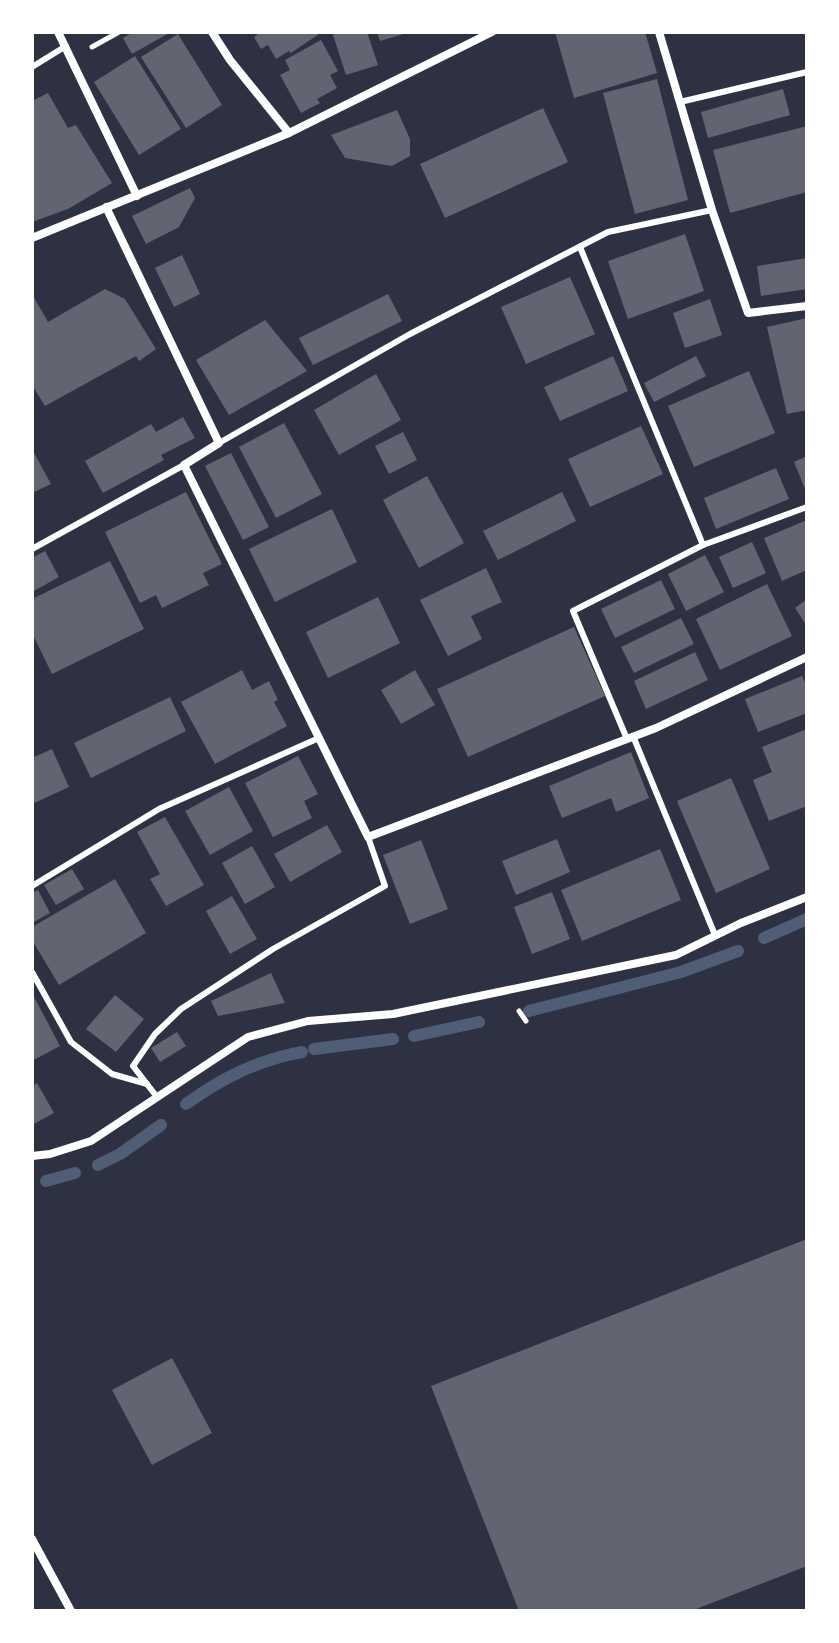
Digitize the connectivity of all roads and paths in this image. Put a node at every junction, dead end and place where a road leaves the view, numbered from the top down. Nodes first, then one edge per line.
1 (58, 32) edge
2 (492, 32) edge
3 (659, 32) edge
4 (214, 33) edge
5 (66, 46) junction
6 (32, 67) edge
7 (807, 72) edge
8 (680, 102) junction
9 (289, 133) junction
10 (137, 196) junction
11 (106, 207) junction
12 (712, 210) junction
13 (32, 238) edge
14 (580, 247) junction
15 (807, 306) edge
16 (219, 443) junction
17 (184, 465) junction
18 (807, 507) edge
19 (703, 545) junction
20 (32, 549) edge
21 (807, 657) edge
22 (319, 738) junction
23 (630, 738) junction
24 (368, 837) junction
25 (32, 886) edge
26 (807, 897) edge
27 (715, 935) junction
28 (32, 972) edge
29 (148, 1084) junction
30 (157, 1097) junction
31 (32, 1156) edge
32 (32, 1539) edge
33 (71, 1611) edge

1 - 5 street
2 - 9 street
3 - 8 street
4 - 9 street
5 - 6 lane
5 - 10 street
7 - 8 lane
8 - 12 street
9 - 10 street
10 - 11 street
11 - 13 street
11 - 16 street
12 - 14 lane
12 - 15 street
14 - 16 lane
14 - 19 lane
16 - 17 street
17 - 20 lane
17 - 22 street
18 - 19 lane
19 - 23 lane
21 - 23 street
22 - 24 street
22 - 25 lane
23 - 24 street
23 - 27 lane
24 - 29 lane
26 - 27 street
27 - 30 street
28 - 29 lane
29 - 30 lane
30 - 31 street
32 - 33 street

